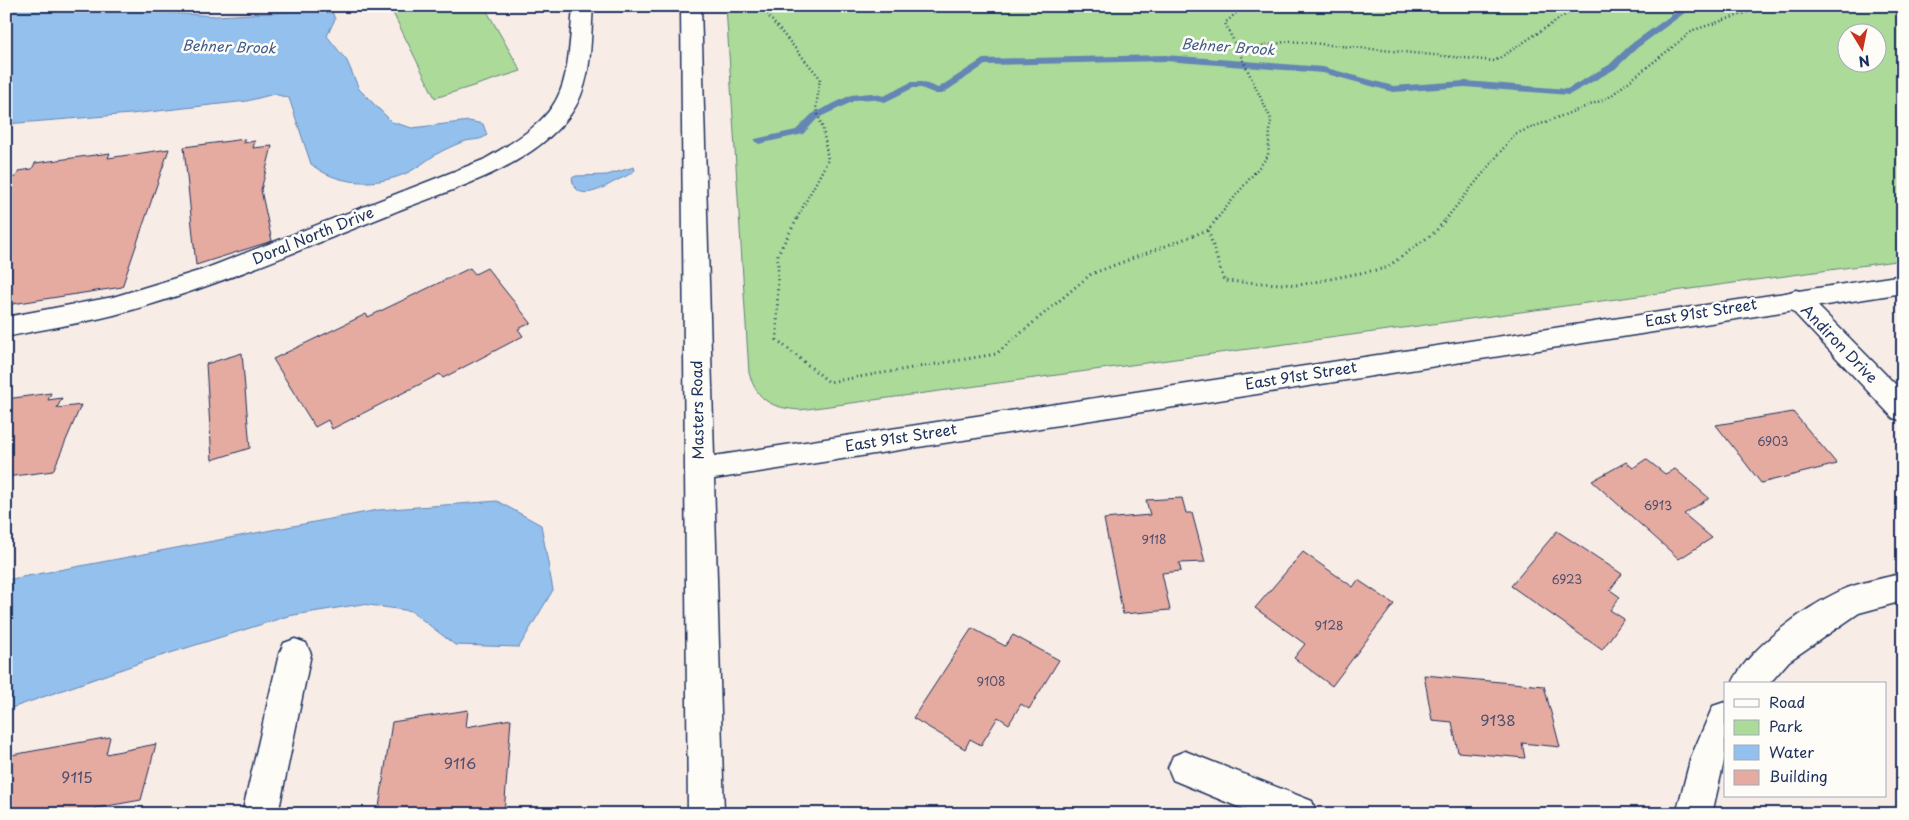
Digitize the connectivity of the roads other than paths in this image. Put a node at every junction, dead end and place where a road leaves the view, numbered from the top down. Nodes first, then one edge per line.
1 (583, 6) edge
2 (691, 6) edge
3 (1903, 284) edge
4 (1796, 299) junction
5 (6, 327) edge
6 (1903, 410) edge
7 (699, 470) junction
8 (1903, 587) edge
9 (295, 654) dead end
10 (1750, 682) edge
11 (1724, 720) edge
12 (1185, 768) dead end
13 (260, 814) edge
14 (706, 814) edge
15 (1299, 814) edge
16 (1694, 814) edge

1 - 5 street, Doral North Drive
2 - 7 street, Masters Road
3 - 4 street, East 91st Street
4 - 6 street, Andiron Drive
4 - 7 street, East 91st Street
7 - 14 street, Masters Road
8 - 10 street
9 - 13 street
11 - 16 street
12 - 15 street

